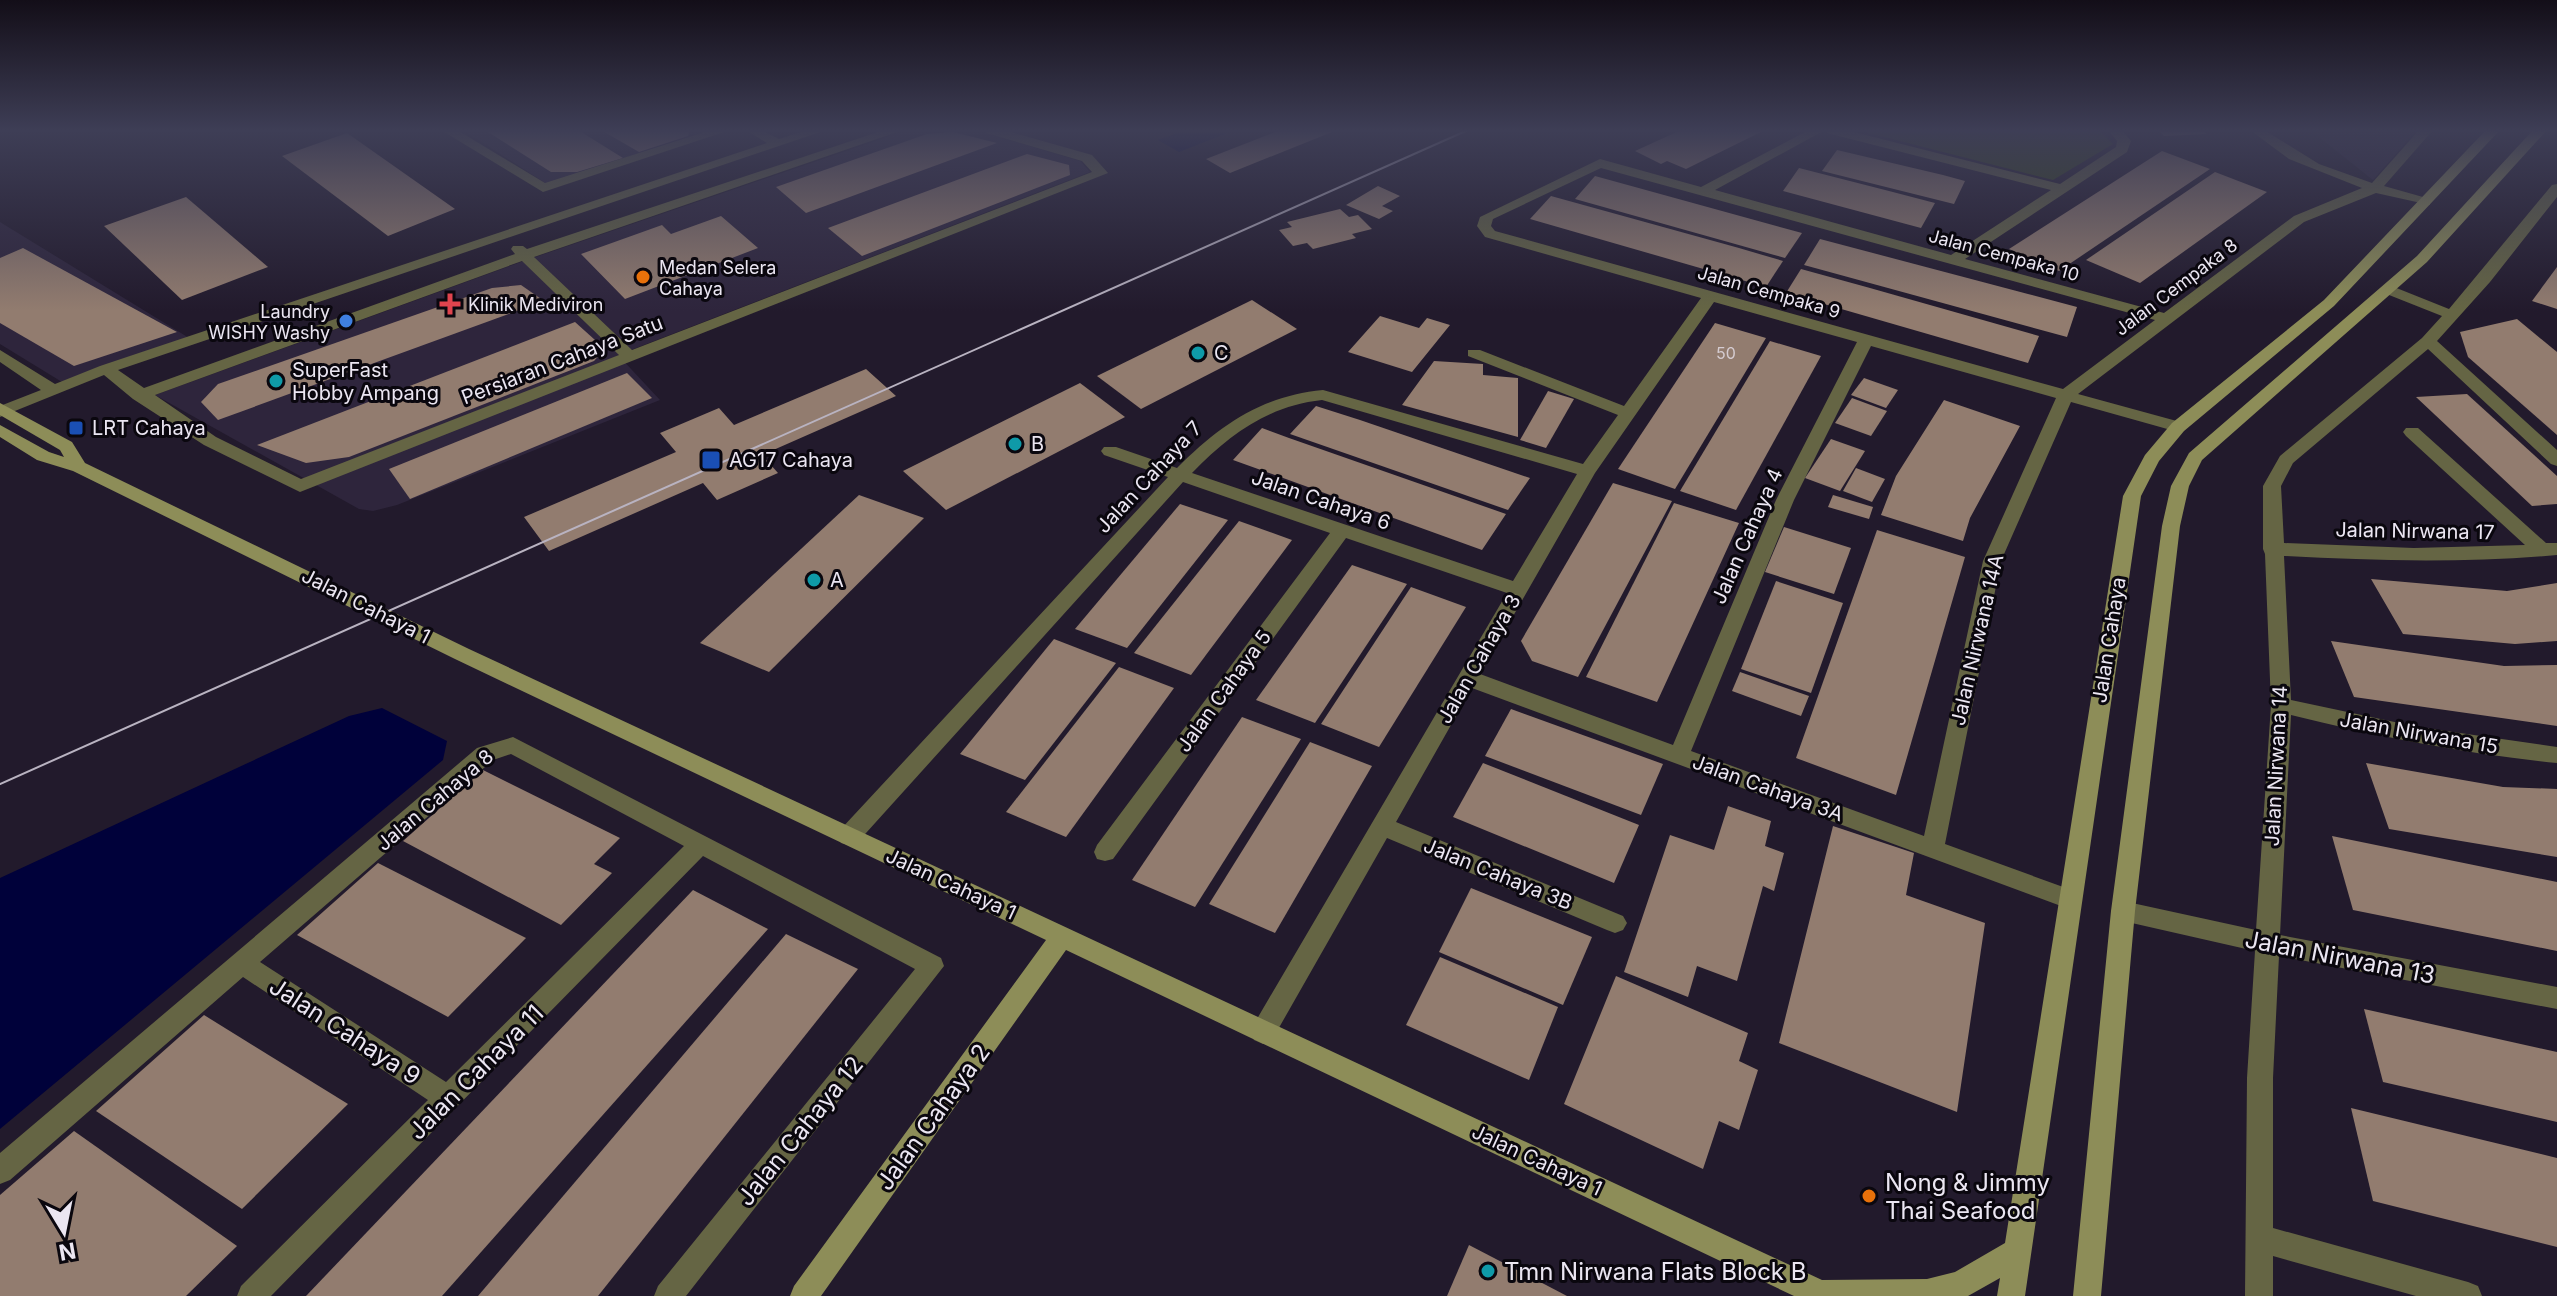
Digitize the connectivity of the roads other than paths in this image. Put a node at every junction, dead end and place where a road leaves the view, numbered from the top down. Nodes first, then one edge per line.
1 (635, 190) edge
2 (716, 190) edge
3 (1056, 190) edge
4 (1542, 190) edge
5 (2057, 190) edge
6 (2369, 190) edge
7 (2384, 190) edge
8 (2436, 190) edge
9 (2485, 190) edge
10 (2555, 190) edge
11 (1703, 191) edge
12 (2425, 202) junction
13 (502, 235) junction
14 (525, 255) junction
15 (1954, 260) junction
16 (2389, 290) junction
17 (1710, 296) junction
18 (2452, 315) junction
19 (2167, 319) junction
20 (1866, 340) junction
21 (2428, 341) junction
22 (1474, 353) dead end
23 (0, 355) edge
24 (630, 357) junction
25 (106, 369) junction
26 (54, 391) junction
27 (139, 395) junction
28 (2065, 396) junction
29 (1, 410) edge
30 (1628, 413) junction
31 (2178, 427) junction
32 (0, 430) edge
33 (2412, 432) dead end
34 (1110, 451) dead end
35 (2557, 460) edge
36 (79, 467) junction
37 (1587, 471) junction
38 (1180, 475) junction
39 (1342, 530) junction
40 (2272, 549) junction
41 (2550, 550) edge
42 (1518, 590) junction
43 (1468, 678) junction
44 (2281, 705) junction
45 (1679, 755) junction
46 (2557, 755) edge
47 (1382, 826) junction
48 (849, 836) junction
49 (699, 845) junction
50 (1933, 848) junction
51 (1105, 852) dead end
52 (2069, 899) junction
53 (2123, 911) junction
54 (1615, 923) dead end
55 (1062, 937) junction
56 (2266, 943) junction
57 (241, 963) junction
58 (932, 966) joint
59 (2557, 998) edge
60 (1263, 1032) junction
61 (450, 1099) junction
62 (0, 1171) edge
63 (2261, 1239) junction
64 (2017, 1252) junction
65 (1824, 1295) edge
66 (251, 1296) edge
67 (668, 1296) edge
68 (804, 1296) edge
69 (2011, 1296) edge
70 (2087, 1296) edge
71 (2259, 1296) edge
72 (2468, 1296) edge

1 - 13 street
2 - 14 street
3 - 24 street, Persiaran Cahaya Satu
4 - 17 street, Jalan Cempaka 9
5 - 15 street
6 - 19 street, Jalan Cempaka 8
7 - 12 street
8 - 12 main road, Jalan Cahaya
9 - 16 main road
10 - 18 street, Jalan Nirwana 14
11 - 15 street, Jalan Cempaka 10
12 - 31 main road, Jalan Cahaya
13 - 14 street
13 - 25 street
14 - 24 street
14 - 27 street
15 - 19 street, Jalan Cempaka 10
16 - 18 street
16 - 53 main road
17 - 20 street, Jalan Cempaka 9
17 - 30 street, Jalan Cahaya 3
18 - 21 street, Jalan Nirwana 14
19 - 28 street, Jalan Cempaka 8
20 - 28 street, Jalan Cempaka 9
20 - 45 street, Jalan Cahaya 4
21 - 35 street
21 - 40 street, Jalan Nirwana 14
22 - 30 street
23 - 26 street
24 - 27 street, Persiaran Cahaya Satu
25 - 26 street
25 - 27 street, Persiaran Cahaya Satu
26 - 29 street
28 - 31 street, Jalan Cempaka 9
28 - 50 street, Jalan Nirwana 14A
29 - 36 main road, Jalan Cahaya 1
30 - 37 street, Jalan Cahaya 3
31 - 52 main road, Jalan Cahaya
32 - 36 main road, Jalan Cahaya 1
33 - 41 street
34 - 38 street, Jalan Cahaya 6
36 - 48 main road, Jalan Cahaya 1
37 - 38 street, Jalan Cahaya 7
37 - 42 street, Jalan Cahaya 3
38 - 39 street, Jalan Cahaya 6
38 - 48 street, Jalan Cahaya 7
39 - 42 street, Jalan Cahaya 6
39 - 51 street, Jalan Cahaya 5
40 - 41 street, Jalan Nirwana 17
40 - 44 street, Jalan Nirwana 14
42 - 43 street, Jalan Cahaya 3
43 - 45 street, Jalan Cahaya 3A
43 - 47 street, Jalan Cahaya 3
44 - 46 street, Jalan Nirwana 15
44 - 56 street, Jalan Nirwana 14
45 - 50 street, Jalan Cahaya 3A
47 - 54 street, Jalan Cahaya 3B
47 - 60 street, Jalan Cahaya 3
48 - 55 main road, Jalan Cahaya 1
49 - 57 street, Jalan Cahaya 8
49 - 58 street, Jalan Cahaya 8
49 - 61 street, Jalan Cahaya 11
50 - 52 street, Jalan Cahaya 3A
52 - 64 main road, Jalan Cahaya
53 - 56 street, Jalan Nirwana 13
53 - 70 main road
55 - 60 main road, Jalan Cahaya 1
55 - 68 main road, Jalan Cahaya 2
56 - 59 street, Jalan Nirwana 13
56 - 63 street, Jalan Nirwana 14
57 - 61 street, Jalan Cahaya 9
57 - 62 street, Jalan Cahaya 8
58 - 67 street, Jalan Cahaya 12
60 - 65 main road, Jalan Cahaya 1
61 - 66 street, Jalan Cahaya 11
63 - 71 street, Jalan Nirwana 14
63 - 72 street
64 - 65 main road
64 - 69 main road, Jalan Cahaya

